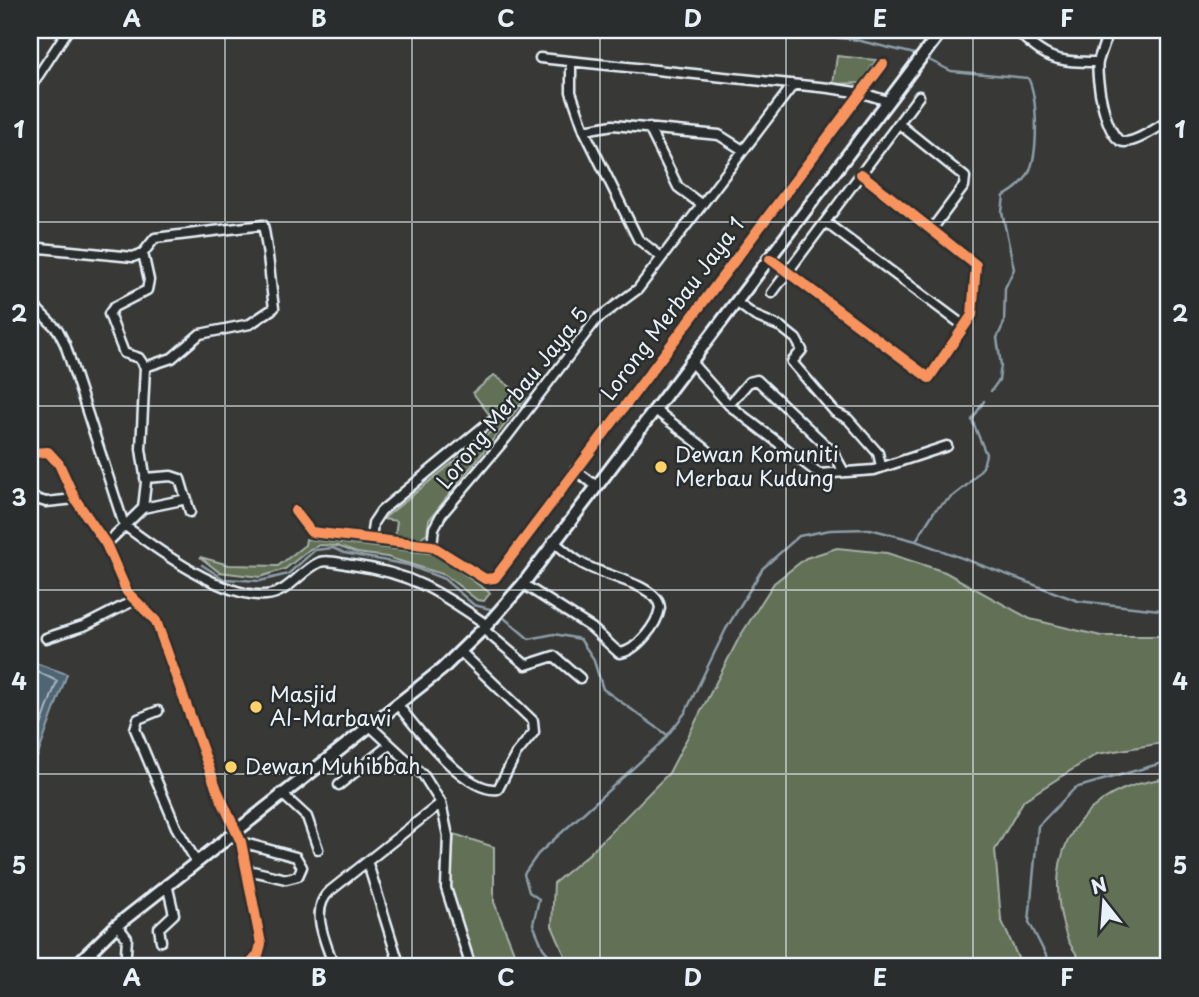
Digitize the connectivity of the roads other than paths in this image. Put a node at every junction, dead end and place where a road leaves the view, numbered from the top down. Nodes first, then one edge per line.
1 (68, 30) edge
2 (942, 30) edge
3 (1016, 30) edge
4 (1108, 30) edge
5 (540, 58) dead end
6 (571, 62) junction
7 (1098, 62) junction
8 (883, 64) dead end
9 (793, 85) junction
10 (30, 88) edge
11 (862, 93) junction
12 (919, 96) dead end
13 (888, 101) junction
14 (1169, 121) edge
15 (899, 124) junction
16 (649, 128) junction
17 (584, 130) junction
18 (743, 150) junction
19 (861, 174) junction
20 (702, 205) junction
21 (825, 222) junction
22 (932, 229) junction
23 (30, 247) edge
24 (143, 253) junction
25 (661, 257) junction
26 (770, 259) junction
27 (788, 272) junction
28 (772, 293) dead end
29 (30, 302) edge
30 (736, 302) junction
31 (964, 327) junction
32 (690, 361) junction
33 (145, 367) junction
34 (729, 405) junction
35 (654, 409) junction
36 (489, 422) dead end
37 (947, 446) dead end
38 (707, 450) dead end
39 (30, 453) edge
40 (881, 466) junction
41 (575, 470) junction
42 (844, 472) junction
43 (145, 478) junction
44 (595, 485) junction
45 (33, 498) dead end
46 (75, 499) junction
47 (187, 499) junction
48 (143, 508) junction
49 (190, 512) dead end
50 (295, 512) dead end
51 (124, 525) junction
52 (371, 539) junction
53 (553, 541) junction
54 (106, 544) junction
55 (432, 546) junction
56 (523, 584) junction
57 (133, 601) junction
58 (485, 627) junction
59 (46, 638) dead end
60 (461, 652) junction
61 (580, 678) dead end
62 (397, 704) junction
63 (158, 711) dead end
64 (369, 725) junction
65 (389, 745) junction
66 (339, 785) dead end
67 (281, 793) junction
68 (441, 803) junction
69 (234, 830) junction
70 (241, 842) junction
71 (318, 849) dead end
72 (196, 861) junction
73 (368, 864) junction
74 (248, 870) junction
75 (167, 884) junction
76 (117, 925) junction
77 (161, 941) dead end
78 (89, 951) junction
79 (74, 967) edge
80 (106, 967) edge
81 (125, 967) edge
82 (248, 967) edge
83 (334, 967) edge
84 (400, 967) edge
85 (471, 967) edge

1 - 10 street
2 - 13 main road
3 - 7 street
4 - 7 street
5 - 6 street
6 - 9 street
6 - 17 street
7 - 14 street
8 - 11 street, Lorong Merbau Jaya 1
9 - 11 street
9 - 18 street, Lorong Merbau Jaya 5
11 - 13 street
11 - 41 street, Lorong Merbau Jaya 1
12 - 15 street
13 - 26 main road
15 - 19 street
15 - 22 street
16 - 17 street
16 - 18 street
16 - 20 street
17 - 25 street
18 - 20 street, Lorong Merbau Jaya 5
19 - 21 street
19 - 22 street
20 - 25 street, Lorong Merbau Jaya 5
21 - 27 street
21 - 31 street
22 - 31 street
23 - 24 street
24 - 33 street
24 - 33 street
25 - 55 street, Lorong Merbau Jaya 5
26 - 27 street
26 - 30 main road
27 - 28 street
27 - 31 street
29 - 51 street
30 - 32 main road
30 - 40 street
32 - 34 street
32 - 35 main road
33 - 43 street
34 - 42 street
34 - 42 street
35 - 38 street
35 - 44 main road
36 - 52 street
37 - 40 street
39 - 46 street
40 - 42 street
41 - 44 street
41 - 55 street, Lorong Merbau Jaya 1
43 - 47 street
43 - 48 street
44 - 53 main road
45 - 46 street
46 - 54 street
47 - 48 street
47 - 49 street
48 - 51 street
50 - 52 street
51 - 54 street
51 - 58 street
52 - 55 street
53 - 56 main road
53 - 56 street
54 - 57 street
56 - 58 main road
57 - 59 street
57 - 69 street
58 - 60 main road
58 - 61 street
60 - 62 main road
60 - 62 street
62 - 64 main road
63 - 72 street
64 - 65 street
64 - 67 main road
65 - 66 street
65 - 68 street
67 - 69 main road
67 - 71 street
68 - 73 street
68 - 85 street
69 - 70 street
69 - 72 main road
70 - 74 street
70 - 74 street
72 - 75 main road
73 - 83 street
73 - 84 street
74 - 82 street
75 - 76 main road
75 - 77 street
76 - 78 main road
76 - 81 street
78 - 79 main road
78 - 80 street

